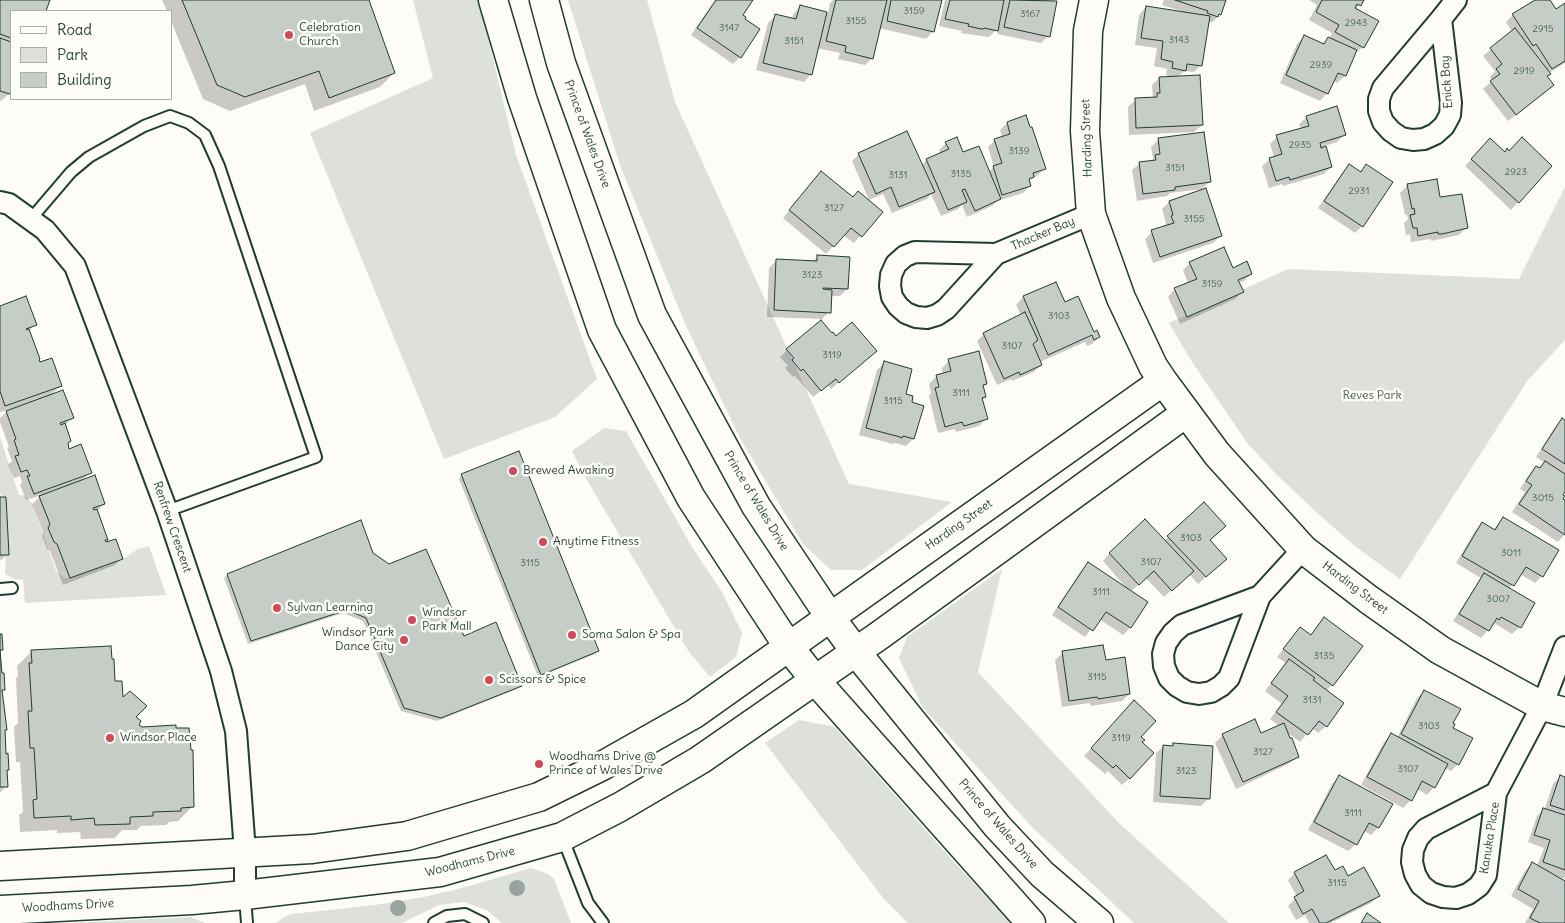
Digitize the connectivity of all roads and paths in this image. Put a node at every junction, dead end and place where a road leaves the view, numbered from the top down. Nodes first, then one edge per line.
1 (493, 0) edge
2 (544, 0) edge
3 (1094, 0) edge
4 (1456, 0) edge
5 (1441, 19) junction
6 (0, 202) edge
7 (1091, 214) junction
8 (30, 220) junction
9 (996, 254) junction
10 (1162, 381) junction
11 (1186, 413) junction
12 (167, 512) junction
13 (1303, 549) junction
14 (12, 588) dead end
15 (0, 589) edge
16 (1260, 596) junction
17 (830, 617) junction
18 (788, 646) junction
19 (1565, 648) edge
20 (856, 652) junction
21 (816, 680) junction
22 (1553, 709) edge
23 (1496, 793) junction
24 (562, 837) junction
25 (245, 852) junction
26 (0, 866) edge
27 (245, 895) junction
28 (0, 910) edge
29 (246, 923) edge
30 (434, 923) edge
31 (483, 923) edge
32 (603, 923) edge
33 (1031, 923) edge
34 (1098, 923) edge

1 - 18 street
2 - 17 street, Prince of Wales Drive
3 - 7 street, Harding Street
4 - 5 street, Enick Bay
5 - 5 street, Enick Bay
6 - 8 street, Renfrew Crescent
7 - 9 street, Thacker Bay
7 - 10 street, Harding Street
8 - 12 street, Renfrew Crescent
8 - 12 lane
9 - 9 street, Thacker Bay
10 - 11 street, Harding Street
10 - 17 street, Harding Street
11 - 13 street, Harding Street
11 - 20 street
12 - 25 street, Renfrew Crescent
13 - 16 street
13 - 22 street, Harding Street
14 - 15 lane
16 - 16 street
17 - 18 street
17 - 20 street, Prince of Wales Drive
18 - 21 street
18 - 25 street
19 - 22 street, Kanuka Place
20 - 21 street, Woodhams Drive
20 - 34 street, Prince of Wales Drive
21 - 24 street, Woodhams Drive
21 - 33 street
22 - 23 street, Kanuka Place
23 - 23 street, Kanuka Place
24 - 27 street, Woodhams Drive
24 - 32 lane
25 - 26 street
25 - 27 street, Renfrew Crescent
27 - 28 street, Woodhams Drive
27 - 29 lane
30 - 31 lane

